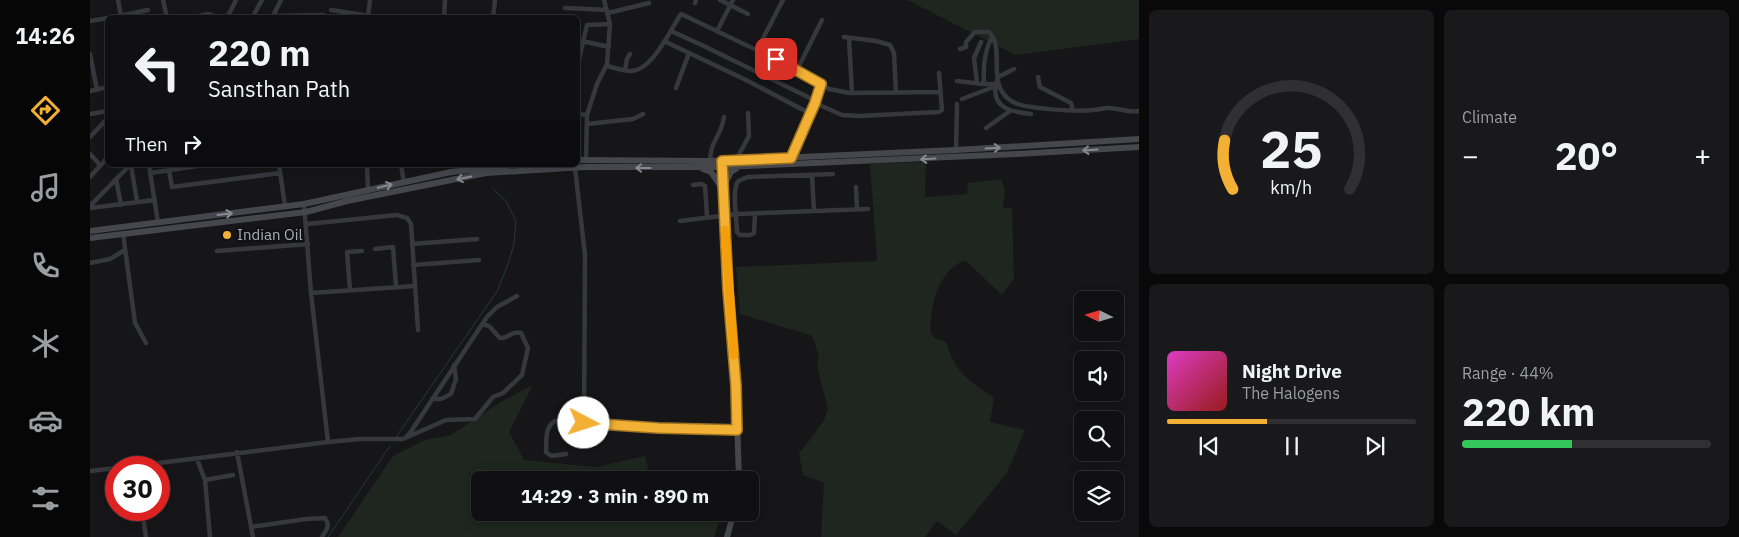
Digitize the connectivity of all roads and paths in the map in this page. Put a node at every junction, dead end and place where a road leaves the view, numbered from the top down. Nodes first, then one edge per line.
1 (118, 0) edge
2 (164, 0) edge
3 (236, 0) edge
4 (262, 0) edge
5 (281, 0) edge
6 (370, 0) edge
7 (446, 0) edge
8 (494, 0) edge
9 (604, 0) edge
10 (638, 0) edge
11 (720, 0) edge
12 (733, 0) edge
13 (783, 0) edge
14 (649, 3) dead end
15 (730, 6) junction
16 (637, 7) junction
17 (565, 8) dead end
18 (148, 10) dead end
19 (330, 10) dead end
20 (608, 12) junction
21 (748, 14) dead end
22 (121, 15) edge
23 (126, 15) edge
24 (166, 15) edge
25 (228, 15) edge
26 (254, 15) edge
27 (274, 15) edge
28 (362, 15) edge
29 (368, 15) edge
30 (444, 15) edge
31 (493, 15) edge
32 (105, 19) edge
33 (822, 20) dead end
34 (90, 22) edge
35 (610, 24) junction
36 (671, 31) junction
37 (717, 31) junction
38 (992, 37) junction
39 (582, 41) junction
40 (666, 42) junction
41 (981, 42) dead end
42 (580, 47) edge
43 (609, 47) junction
44 (960, 49) dead end
45 (757, 50) junction
46 (689, 53) junction
47 (90, 54) edge
48 (630, 54) dead end
49 (606, 66) junction
50 (1014, 69) dead end
51 (625, 70) junction
52 (797, 70) junction
53 (939, 73) dead end
54 (1038, 77) dead end
55 (958, 81) dead end
56 (997, 82) junction
57 (977, 83) junction
58 (821, 84) junction
59 (984, 84) junction
60 (105, 88) edge
61 (676, 88) dead end
62 (97, 90) junction
63 (90, 91) edge
64 (940, 92) junction
65 (852, 93) junction
66 (896, 93) junction
67 (962, 98) dead end
68 (816, 102) junction
69 (957, 104) dead end
70 (1073, 110) junction
71 (105, 111) edge
72 (1010, 111) junction
73 (1139, 111) edge
74 (748, 112) dead end
75 (90, 114) edge
76 (580, 114) edge
77 (642, 114) dead end
78 (811, 114) junction
79 (1032, 114) dead end
80 (587, 115) junction
81 (724, 117) dead end
82 (105, 121) edge
83 (587, 124) junction
84 (986, 128) dead end
85 (90, 137) edge
86 (1139, 139) edge
87 (1139, 146) edge
88 (956, 150) junction
89 (90, 154) edge
90 (791, 158) junction
91 (586, 159) junction
92 (105, 160) edge
93 (580, 160) edge
94 (710, 162) junction
95 (722, 164) junction
96 (738, 164) junction
97 (100, 165) junction
98 (128, 167) edge
99 (130, 167) edge
100 (149, 167) edge
101 (190, 167) edge
102 (279, 167) edge
103 (367, 167) edge
104 (401, 167) edge
105 (473, 167) edge
106 (575, 168) junction
107 (701, 168) junction
108 (169, 170) junction
109 (150, 172) junction
110 (280, 173) junction
111 (833, 174) dead end
112 (812, 175) junction
113 (90, 176) edge
114 (116, 179) junction
115 (404, 182) junction
116 (694, 184) dead end
117 (856, 187) dead end
118 (723, 189) junction
119 (368, 190) junction
120 (154, 200) junction
121 (137, 202) junction
122 (121, 204) junction
123 (304, 204) junction
124 (285, 206) junction
125 (90, 207) edge
126 (868, 209) dead end
127 (857, 210) junction
128 (814, 211) junction
129 (306, 212) junction
130 (737, 214) junction
131 (755, 214) junction
132 (725, 215) junction
133 (707, 216) junction
134 (680, 221) dead end
135 (158, 222) junction
136 (307, 224) junction
137 (90, 231) edge
138 (123, 233) junction
139 (90, 238) edge
140 (477, 239) dead end
141 (308, 244) junction
142 (412, 244) junction
143 (375, 249) dead end
144 (125, 250) junction
145 (217, 251) dead end
146 (362, 251) dead end
147 (479, 260) dead end
148 (90, 263) edge
149 (413, 265) junction
150 (396, 286) junction
151 (415, 286) junction
152 (350, 290) junction
153 (311, 293) junction
154 (517, 296) dead end
155 (482, 324) junction
156 (418, 330) dead end
157 (146, 343) dead end
158 (454, 365) junction
159 (432, 398) junction
160 (584, 423) junction
161 (737, 430) junction
162 (402, 439) junction
163 (328, 442) junction
164 (237, 452) junction
165 (566, 454) dead end
166 (197, 459) junction
167 (170, 463) edge
168 (105, 469) edge
169 (90, 471) edge
170 (739, 471) edge
171 (232, 475) dead end
172 (205, 480) junction
173 (144, 521) edge
174 (731, 521) edge
175 (251, 527) junction
176 (146, 537) edge
177 (210, 537) edge
178 (253, 537) edge
179 (322, 537) edge
180 (727, 537) edge

1 - 22 street
2 - 24 street
3 - 25 street
4 - 26 street
5 - 27 street
6 - 29 street
7 - 30 street
8 - 31 street
9 - 20 street
10 - 16 street
11 - 15 street
12 - 15 street
13 - 45 street
14 - 16 street
15 - 21 street
15 - 37 street
16 - 20 street
17 - 20 street
18 - 23 street
19 - 28 street
20 - 35 street
32 - 34 street
33 - 52 street
35 - 39 street
35 - 43 street
36 - 37 street
36 - 40 street
36 - 68 street
37 - 45 street
38 - 44 street
38 - 56 street
38 - 59 street
39 - 42 street
39 - 43 street
40 - 46 street
40 - 51 street
41 - 57 street
43 - 49 street
45 - 52 street
46 - 61 street
46 - 78 street
47 - 62 street
48 - 51 street
49 - 51 street
49 - 80 street
50 - 56 street
52 - 58 street
53 - 64 street
54 - 70 street
55 - 57 street
56 - 59 street
56 - 67 street
56 - 70 street
56 - 72 street
57 - 59 street
58 - 65 street
58 - 68 street
60 - 62 street
62 - 63 street
64 - 66 street
64 - 68 street
65 - 66 street
65 - 66 street
68 - 78 street
69 - 88 street
70 - 73 street
71 - 75 street
72 - 79 street
72 - 84 street
74 - 96 street
76 - 80 street
77 - 83 street
78 - 90 street
80 - 83 street
81 - 94 street
82 - 85 street
83 - 91 street
88 -> 86 main road
87 -> 96 main road
88 - 90 main road
89 - 97 street
90 - 96 main road
91 - 93 main road
91 - 94 main road
92 - 97 street
94 - 95 main road
95 - 96 main road
95 - 107 main road
95 - 118 main road
96 - 118 main road
97 - 113 street
98 - 114 street
99 - 121 street
100 - 109 street
101 - 108 street
102 - 110 street
103 - 119 street
104 - 115 street
105 - 115 main road
107 -> 106 main road
106 -> 129 main road
106 - 160 street
107 - 118 main road
108 - 109 street
108 - 110 street
109 - 120 street
110 - 124 street
111 - 112 street
112 - 128 street
112 - 130 street
114 - 122 street
114 - 125 street
119 -> 115 main road
116 - 133 street
117 - 127 street
118 - 132 main road
119 - 123 main road
120 - 121 street
120 - 135 street
121 - 122 street
122 - 125 street
123 - 124 main road
123 - 129 street
135 -> 124 main road
126 - 127 street
127 - 128 street
128 - 131 street
129 - 136 street
129 - 138 main road
130 - 131 street
130 - 131 street
130 - 132 street
132 - 133 street
132 - 161 main road
133 - 134 street
135 - 137 main road
136 - 141 street
136 - 142 street
138 - 139 main road
138 - 144 street
140 - 142 street
141 - 145 street
141 - 153 street
142 - 149 street
143 - 150 street
144 - 148 street
144 - 157 street
146 - 152 street
147 - 149 street
149 - 151 street
150 - 151 street
150 - 152 street
151 - 156 street
152 - 153 street
153 - 163 street
154 - 155 street
155 - 158 street
155 - 162 street
158 - 159 street
158 - 159 street
159 - 162 street
160 - 161 street
160 - 165 street
161 - 170 main road
162 - 163 street
163 - 164 street
164 - 166 street
164 - 175 street
166 - 167 street
166 - 172 street
168 - 169 street
171 - 172 street
172 - 177 street
173 - 176 street
174 - 180 main road
175 - 178 street
175 - 179 street

